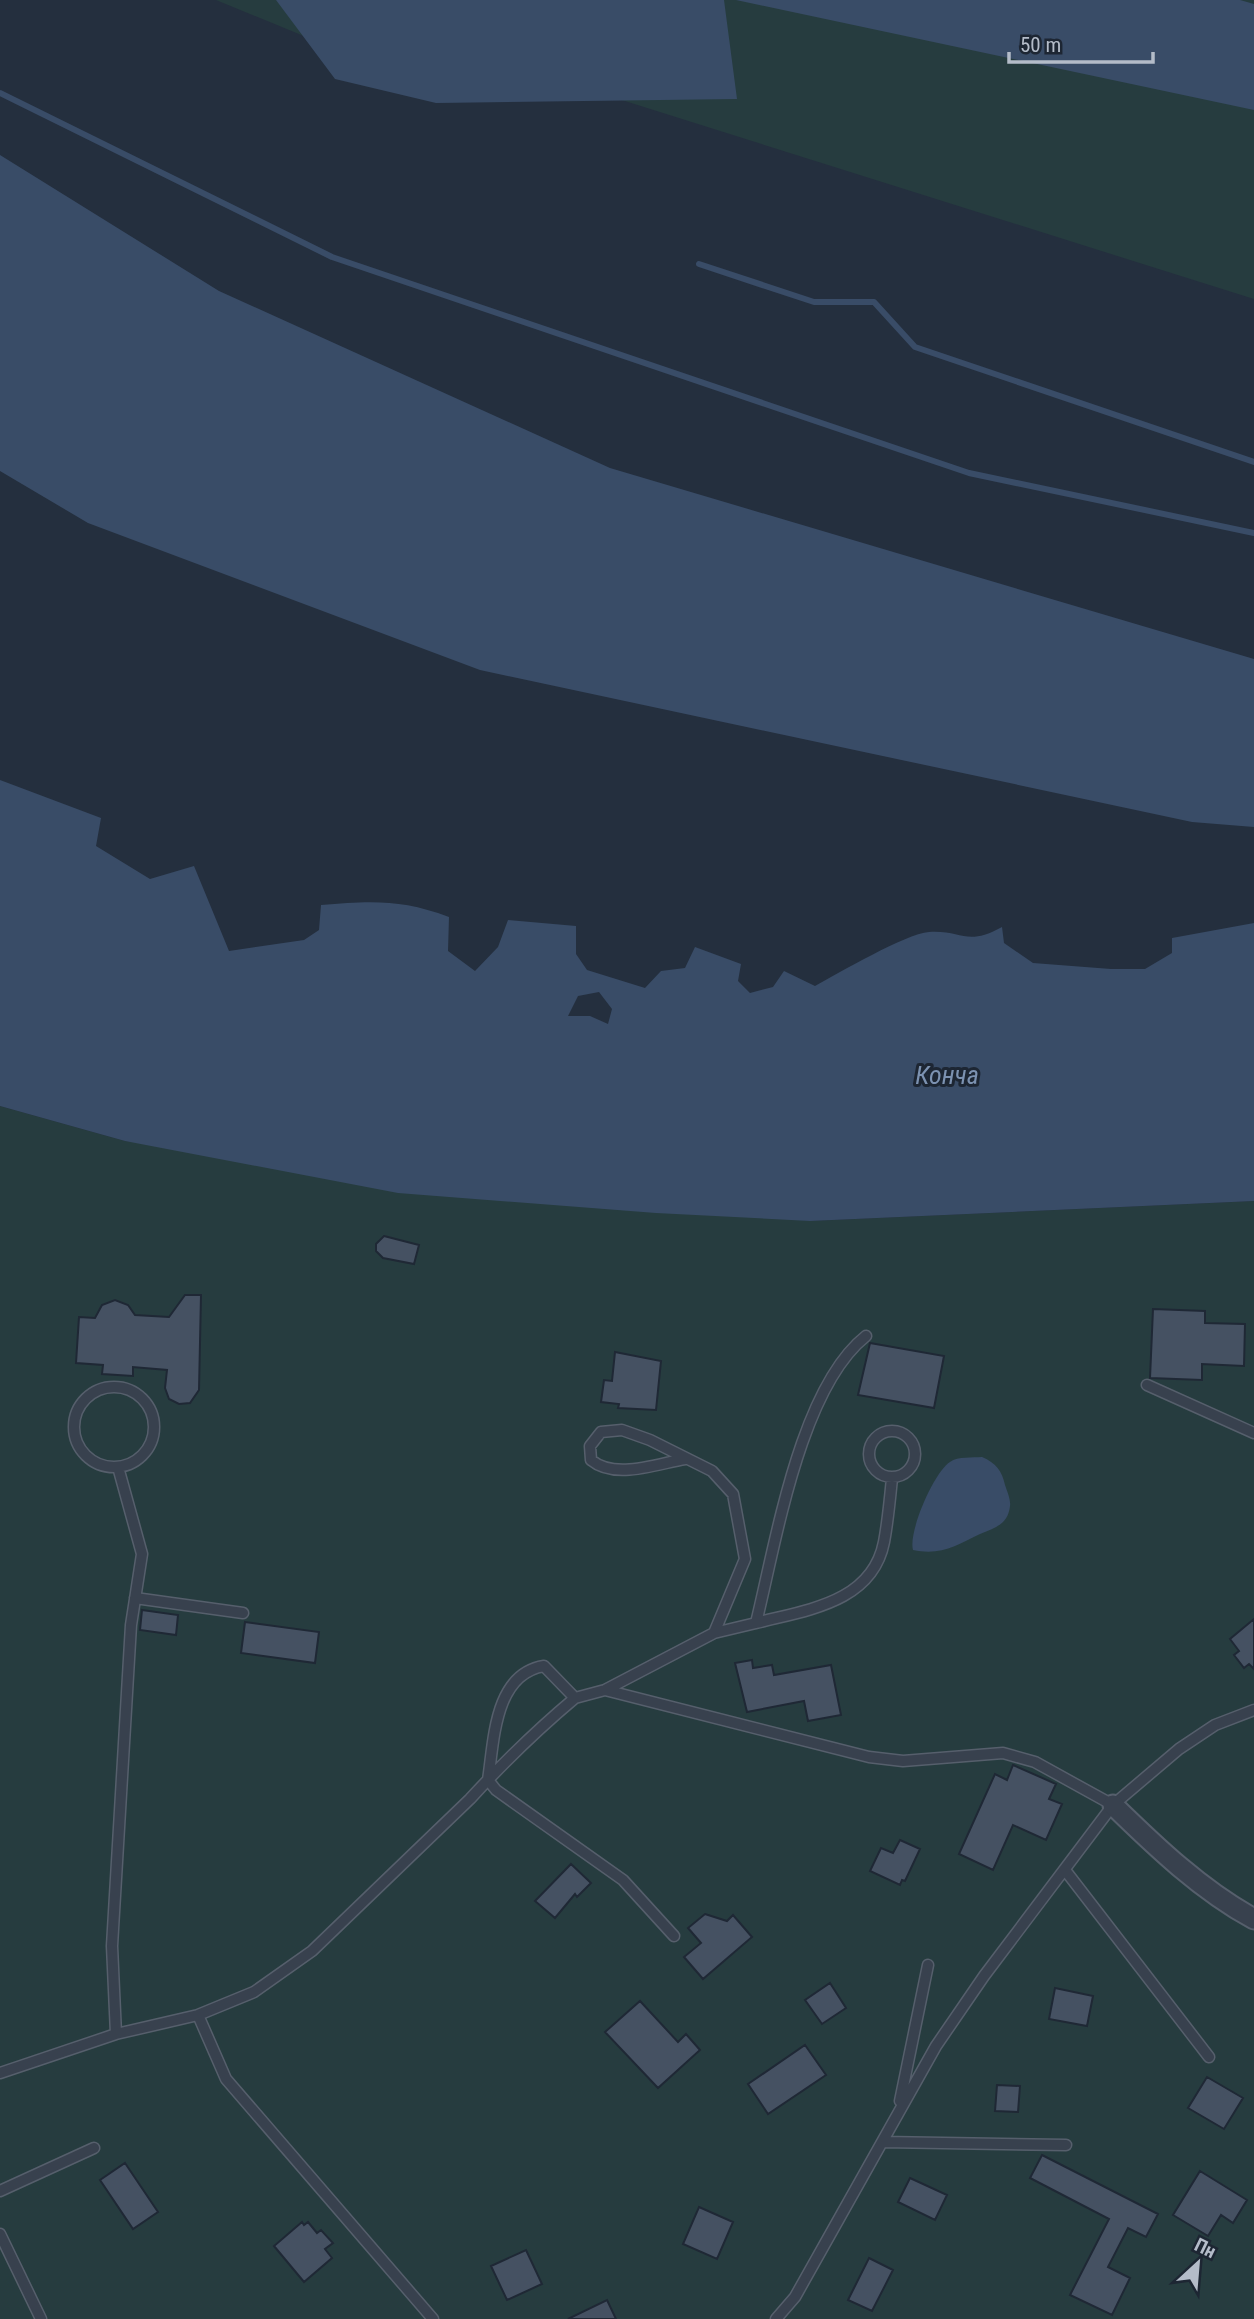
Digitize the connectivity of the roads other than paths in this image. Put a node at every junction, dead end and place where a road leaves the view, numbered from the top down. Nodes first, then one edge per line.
1 (866, 1336) dead end
2 (1147, 1385) dead end
3 (1254, 1433) edge
4 (685, 1459) junction
5 (118, 1467) junction
6 (892, 1478) junction
7 (135, 1598) junction
8 (243, 1613) dead end
9 (756, 1623) junction
10 (714, 1633) junction
11 (605, 1690) junction
12 (575, 1698) junction
13 (1254, 1710) edge
14 (488, 1780) junction
15 (1113, 1805) junction
16 (1065, 1870) junction
17 (1254, 1919) edge
18 (674, 1936) dead end
19 (928, 1965) dead end
20 (198, 2015) junction
21 (116, 2034) junction
22 (1209, 2057) dead end
23 (0, 2073) edge
24 (898, 2111) junction
25 (883, 2142) junction
26 (1066, 2145) dead end
27 (94, 2148) dead end
28 (0, 2192) edge
29 (0, 2234) edge
30 (41, 2319) edge
31 (433, 2319) edge
32 (776, 2319) edge

1 - 9 lane
2 - 3 lane
4 - 4 lane
4 - 10 lane
5 - 5 lane
5 - 7 lane
6 - 6 lane
6 - 9 lane
7 - 8 lane
7 - 21 lane
9 - 10 lane
10 - 11 lane
11 - 12 lane
11 - 15 lane
12 - 14 lane
12 - 14 lane
13 - 15 lane
14 - 18 lane
14 - 20 lane
15 - 16 lane
15 - 17 street
16 - 22 lane
16 - 24 lane
19 - 24 lane
20 - 21 lane
20 - 31 lane
21 - 23 lane
24 - 25 lane
25 - 26 lane
25 - 32 lane
27 - 28 lane
29 - 30 lane

